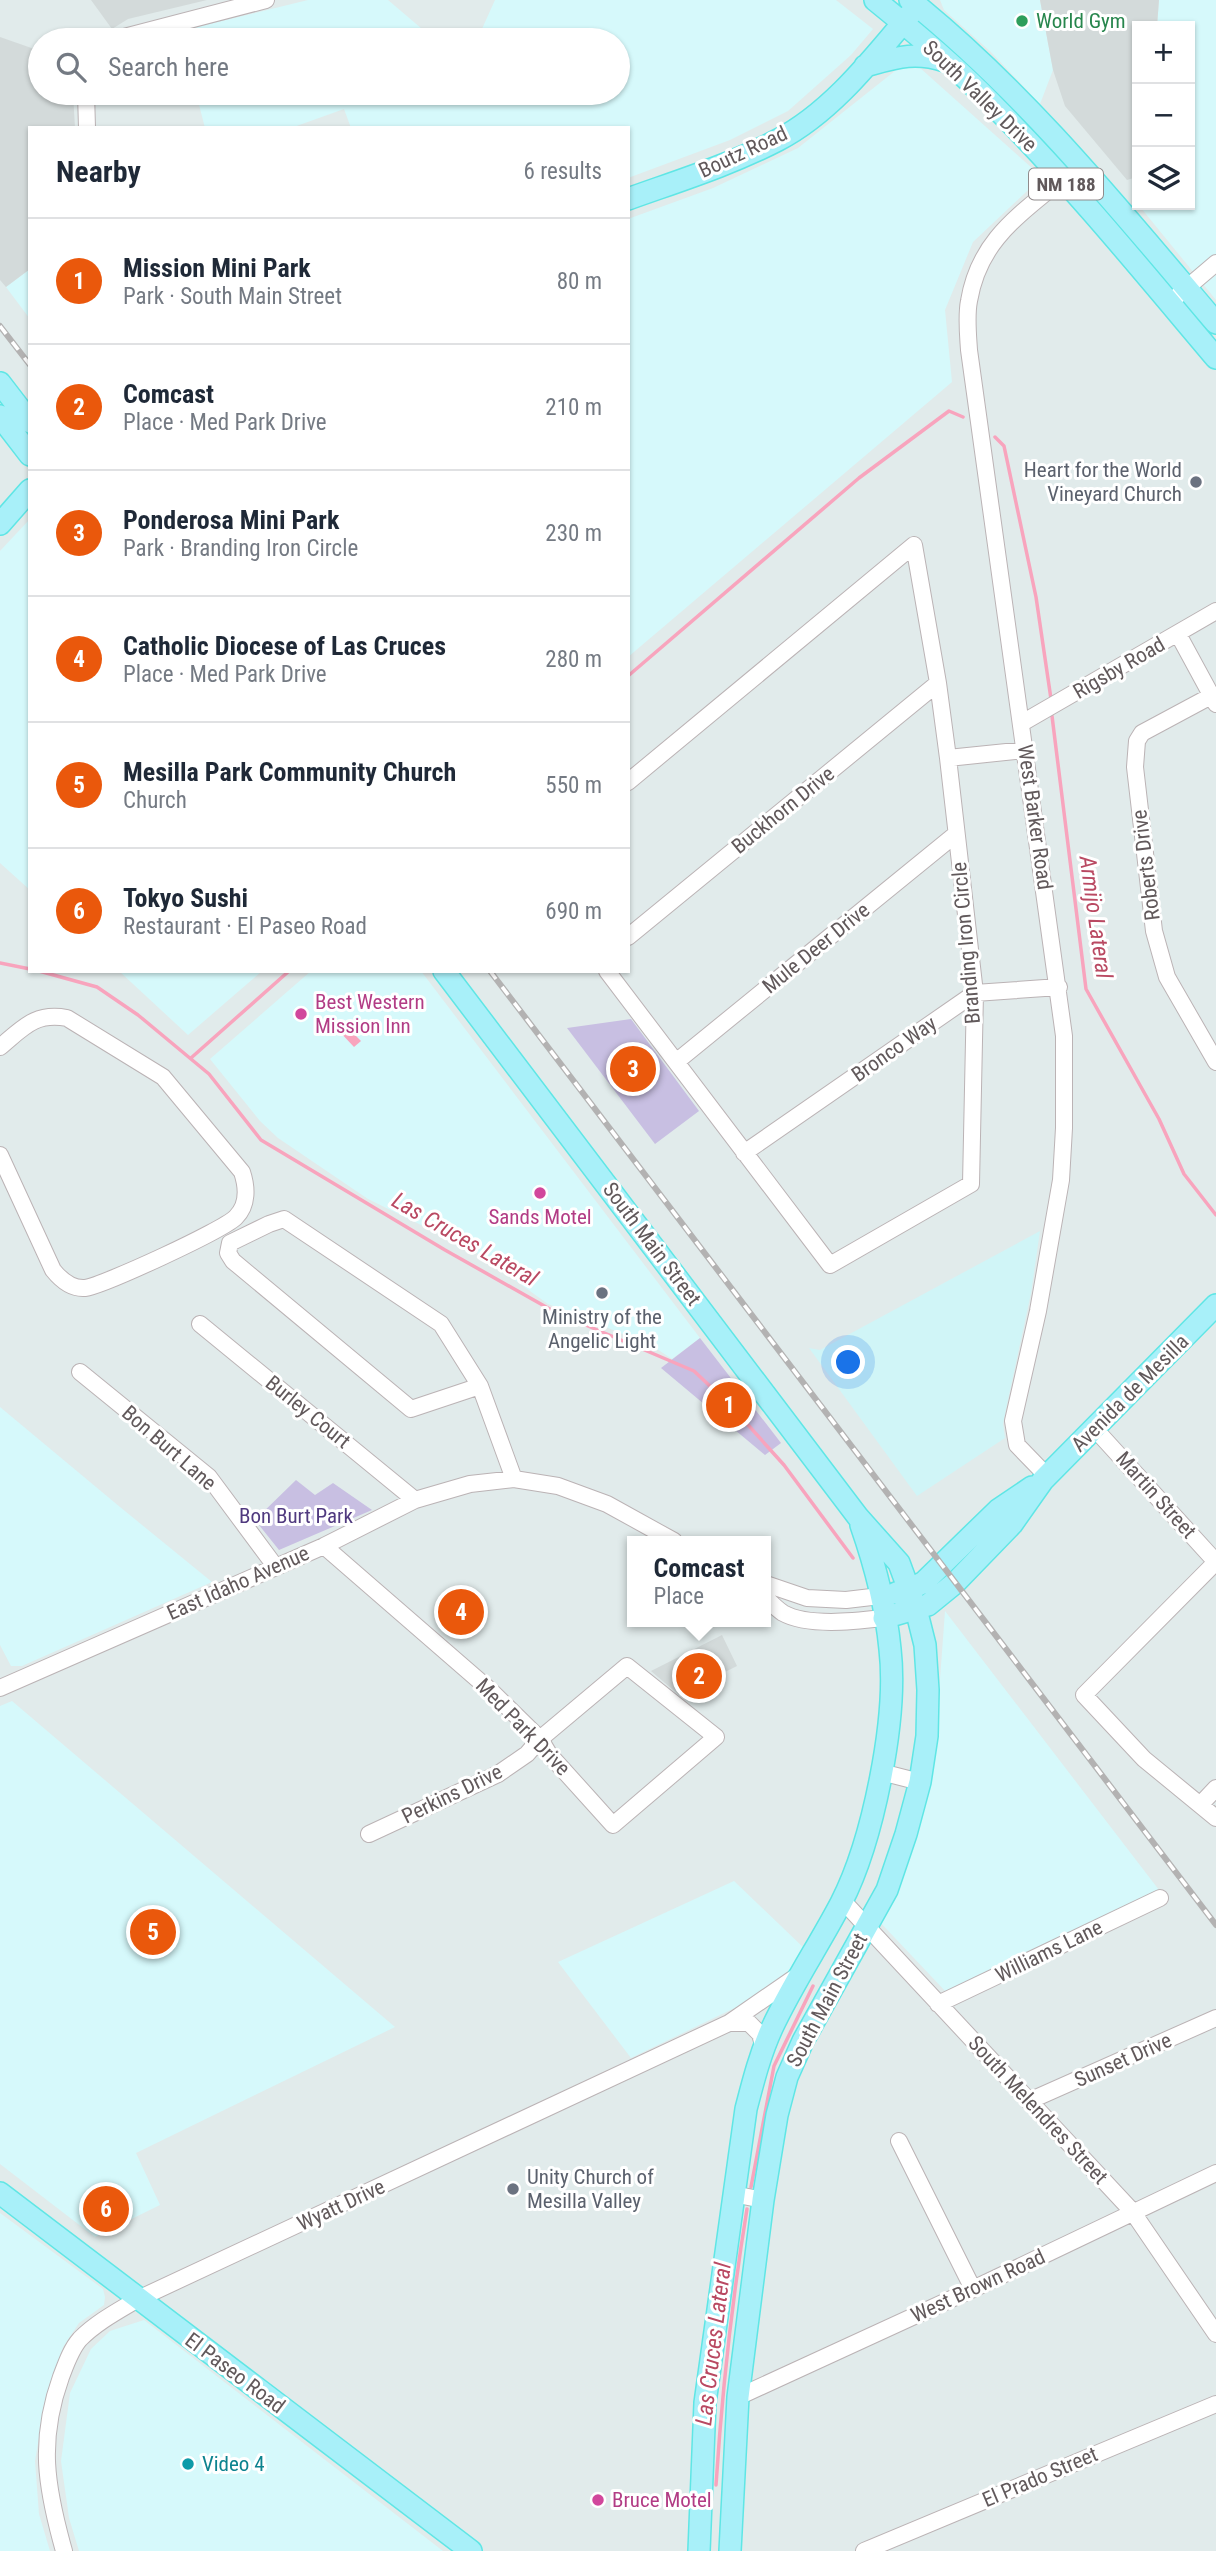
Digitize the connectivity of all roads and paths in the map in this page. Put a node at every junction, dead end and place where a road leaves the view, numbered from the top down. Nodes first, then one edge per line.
1 (266, 0) edge
2 (875, 0) edge
3 (916, 2) edge
4 (903, 23) junction
5 (159, 28) edge
6 (948, 62) junction
7 (865, 66) junction
8 (86, 105) edge
9 (87, 126) edge
10 (1061, 180) junction
11 (630, 198) edge
12 (1216, 264) edge
13 (1186, 288) junction
14 (1169, 303) junction
15 (1216, 323) edge
16 (1216, 358) edge
17 (0, 383) edge
18 (0, 416) edge
19 (28, 419) edge
20 (28, 452) edge
21 (28, 492) edge
22 (0, 524) edge
23 (1216, 611) edge
24 (1178, 634) junction
25 (938, 683) junction
26 (1214, 700) edge
27 (1022, 723) junction
28 (1025, 750) junction
29 (948, 758) junction
30 (630, 780) edge
31 (957, 834) junction
32 (630, 935) edge
33 (446, 973) edge
34 (609, 973) edge
35 (1059, 987) junction
36 (975, 993) junction
37 (0, 1047) edge
38 (676, 1062) junction
39 (1216, 1062) edge
40 (744, 1153) junction
41 (0, 1155) edge
42 (1216, 1305) edge
43 (200, 1324) dead end
44 (80, 1372) dead end
45 (480, 1386) junction
46 (1096, 1429) junction
47 (1045, 1478) junction
48 (514, 1479) junction
49 (415, 1500) junction
50 (859, 1517) junction
51 (665, 1536) edge
52 (324, 1546) junction
53 (1216, 1562) edge
54 (275, 1566) junction
55 (771, 1586) edge
56 (912, 1599) junction
57 (771, 1603) edge
58 (882, 1607) junction
59 (2, 1682) edge
60 (716, 1737) joint
61 (540, 1738) junction
62 (881, 1772) junction
63 (920, 1782) junction
64 (1216, 1788) edge
65 (1200, 1805) junction
66 (1216, 1818) edge
67 (369, 1834) dead end
68 (1160, 1898) dead end
69 (842, 1900) junction
70 (867, 1924) junction
71 (800, 1974) junction
72 (938, 2004) junction
73 (1216, 2018) edge
74 (729, 2023) junction
75 (764, 2049) junction
76 (1029, 2101) junction
77 (900, 2141) dead end
78 (1216, 2173) edge
79 (0, 2193) edge
80 (733, 2193) junction
81 (763, 2200) junction
82 (1132, 2211) junction
83 (972, 2289) junction
84 (138, 2299) junction
85 (1216, 2334) edge
86 (738, 2397) junction
87 (1216, 2404) edge
88 (64, 2551) edge
89 (471, 2551) edge
90 (699, 2551) edge
91 (730, 2551) edge
92 (864, 2551) edge

1 - 5 street
2 - 4 main road, South Valley Drive / NM 188
3 - 4 main road, Boutz Road
3 - 13 main road, South Valley Drive / NM 188
4 - 6 main road, South Valley Drive / NM 188
4 - 7 main road, Boutz Road
6 - 7 main road
6 - 10 main road, South Valley Drive / NM 188
7 - 11 main road, Boutz Road
8 - 9 street
10 - 14 main road, South Valley Drive / NM 188
10 - 27 street, West Barker Road
12 - 13 street
13 - 14 street
13 - 15 main road, South Valley Drive / NM 188
14 - 16 main road, South Valley Drive / NM 188
17 - 19 main road
18 - 20 main road
21 - 22 main road
23 - 24 street, Rigsby Road
24 - 26 street
24 - 27 street, Rigsby Road
25 - 29 street, Branding Iron Circle
25 - 30 street, Branding Iron Circle
25 - 32 street, Buckhorn Drive
26 - 39 street, Roberts Drive
27 - 28 street, West Barker Road
28 - 29 street
28 - 35 street, West Barker Road
29 - 31 street, Branding Iron Circle
31 - 36 street, Branding Iron Circle
31 - 38 street, Mule Deer Drive
33 - 50 main road, South Main Street
34 - 38 street, Branding Iron Circle
35 - 36 street
35 - 47 street, West Barker Road
36 - 40 street, Bronco Way
36 - 40 street, Branding Iron Circle
37 - 41 street
38 - 40 street, Branding Iron Circle
42 - 46 main road, Avenida de Mesilla
43 - 49 street, Burley Court
44 - 54 street, Bon Burt Lane
45 - 45 street
45 - 48 street
46 - 47 main road, Avenida de Mesilla
46 - 53 street, Martin Street
47 - 56 main road, Avenida de Mesilla
48 - 49 street, East Idaho Avenue
48 - 51 street, East Idaho Avenue
49 - 52 street, East Idaho Avenue
50 - 56 main road, South Main Street
50 - 58 main road, South Main Street
52 - 54 street, East Idaho Avenue
52 - 61 street, Med Park Drive
53 - 65 street
54 - 59 street, East Idaho Avenue
55 - 58 street
56 - 58 main road, Avenida de Mesilla
56 - 63 main road, South Main Street
57 - 58 street
58 - 62 main road, South Main Street
60 - 61 street, Perkins Drive
60 - 61 street, Med Park Drive
61 - 67 street, Perkins Drive
62 - 63 street
62 - 69 main road, South Main Street
63 - 70 main road, South Main Street
64 - 65 street
65 - 66 street
68 - 72 street, Williams Lane
69 - 70 street, South Melendres Street
69 - 71 main road, South Main Street
70 - 72 street, South Melendres Street
70 - 81 main road, South Main Street
71 - 74 street, Wyatt Drive
71 - 75 main road, South Main Street
72 - 76 street, South Melendres Street
73 - 76 street, Sunset Drive
74 - 75 street
74 - 84 street, Wyatt Drive
75 - 80 main road, South Main Street
76 - 82 street, South Melendres Street
77 - 83 street
78 - 82 street, West Brown Road
79 - 84 main road, El Paseo Road
80 - 81 street
80 - 90 main road, South Main Street
81 - 86 main road, South Main Street
82 - 83 street, West Brown Road
82 - 85 street, South Melendres Street
83 - 86 street, West Brown Road
84 - 88 street, Wyatt Drive
84 - 89 main road, El Paseo Road
86 - 91 main road, South Main Street
87 - 92 street, El Prado Street

